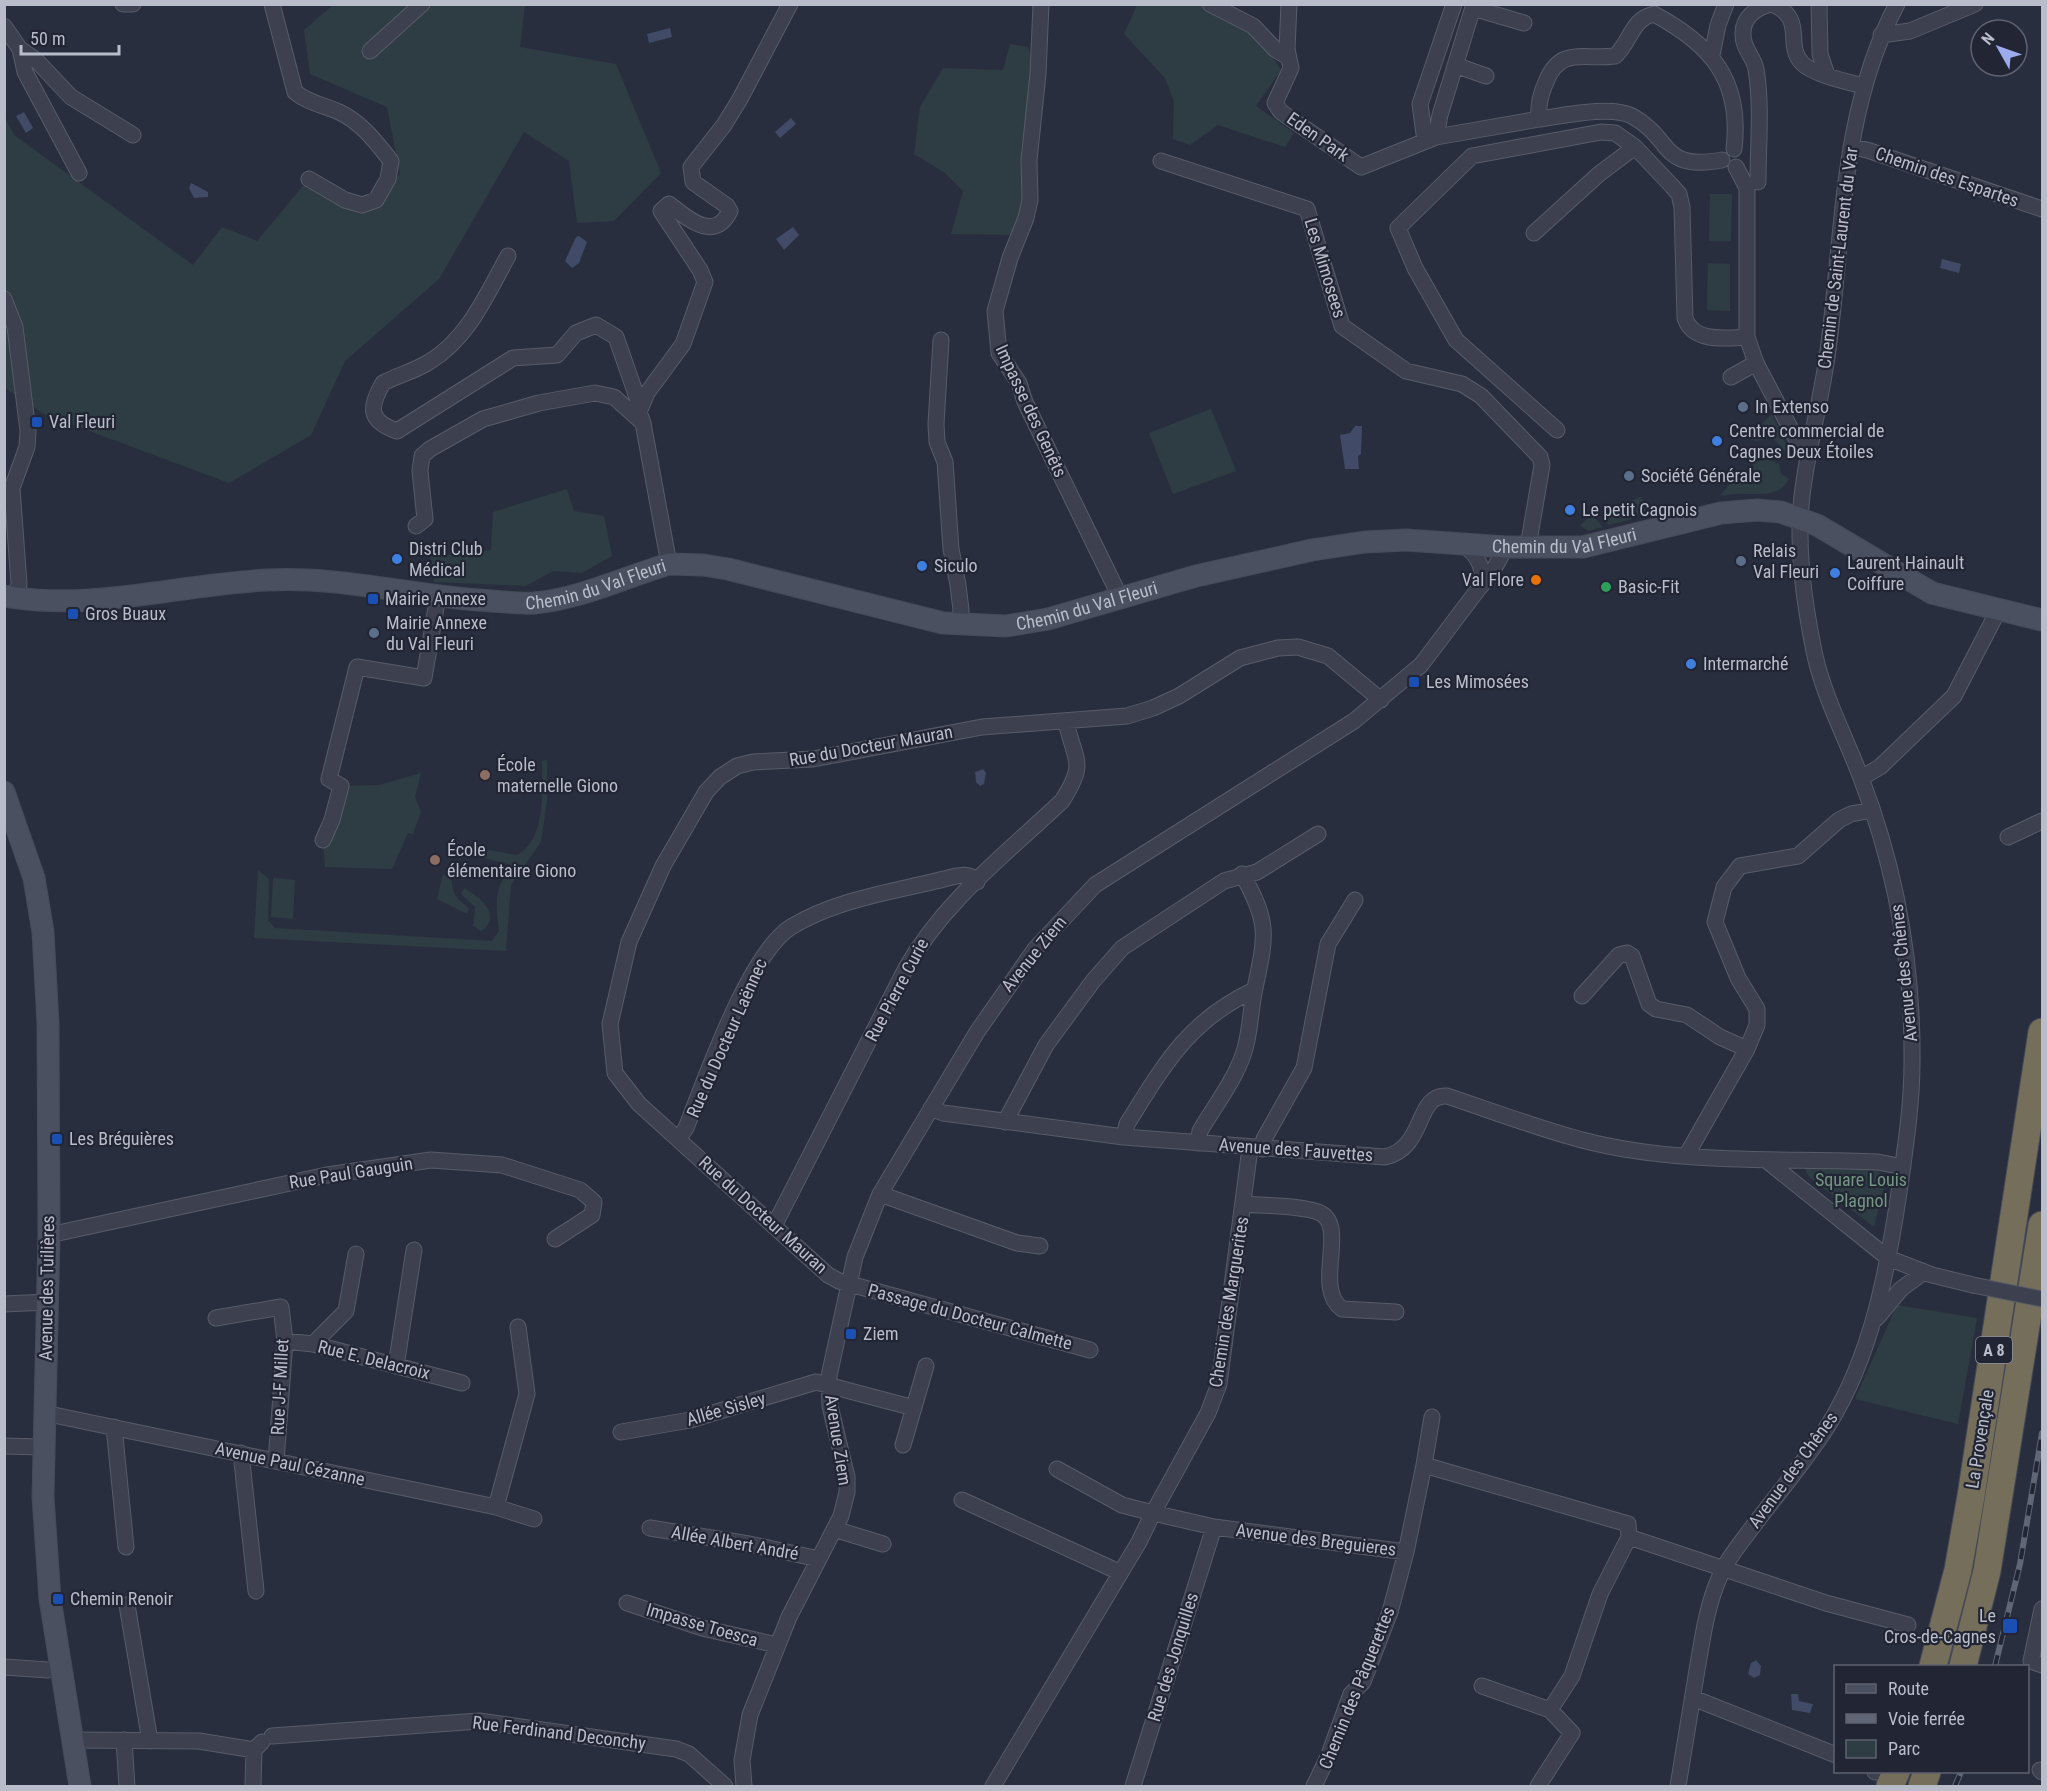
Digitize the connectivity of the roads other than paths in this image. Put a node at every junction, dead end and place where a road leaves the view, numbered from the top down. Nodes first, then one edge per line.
1 (123, 4) edge
2 (133, 4) edge
3 (272, 4) edge
4 (422, 4) edge
5 (790, 4) edge
6 (1041, 4) edge
7 (1210, 4) edge
8 (1289, 4) edge
9 (1454, 4) edge
10 (1726, 4) edge
11 (1772, 4) edge
12 (1819, 4) edge
13 (1897, 4) edge
14 (1975, 4) edge
15 (1474, 6) edge
16 (1524, 24) dead end
17 (4, 26) edge
18 (1881, 35) junction
19 (20, 49) junction
20 (370, 51) dead end
21 (1712, 55) junction
22 (1288, 57) junction
23 (1455, 65) junction
24 (1827, 75) junction
25 (1486, 76) dead end
26 (1863, 87) junction
27 (1539, 119) junction
28 (133, 135) dead end
29 (1431, 139) junction
30 (1635, 147) junction
31 (1851, 147) junction
32 (1734, 149) junction
33 (1722, 160) junction
34 (1161, 161) dead end
35 (1736, 167) junction
36 (79, 173) dead end
37 (309, 179) dead end
38 (1758, 182) dead end
39 (2043, 209) edge
40 (1534, 233) dead end
41 (508, 256) dead end
42 (4, 299) edge
43 (1747, 337) junction
44 (941, 340) dead end
45 (1756, 363) junction
46 (1731, 377) dead end
47 (640, 405) junction
48 (643, 423) junction
49 (1557, 430) dead end
50 (1811, 449) junction
51 (1801, 518) junction
52 (416, 526) dead end
53 (1459, 543) junction
54 (1506, 547) junction
55 (1528, 547) junction
56 (669, 564) junction
57 (1482, 585) junction
58 (11, 590) edge
59 (438, 596) junction
60 (1120, 597) junction
61 (1999, 609) junction
62 (2043, 620) edge
63 (958, 626) junction
64 (1381, 700) junction
65 (1066, 722) junction
66 (1861, 778) junction
67 (4, 792) edge
68 (1872, 810) junction
69 (2043, 821) edge
70 (1318, 834) dead end
71 (2008, 837) dead end
72 (323, 840) dead end
73 (1242, 874) junction
74 (977, 882) junction
75 (1355, 900) dead end
76 (1254, 990) junction
77 (1582, 996) dead end
78 (2043, 1032) edge
79 (1747, 1048) junction
80 (932, 1108) junction
81 (1005, 1122) junction
82 (1124, 1137) junction
83 (679, 1138) junction
84 (1198, 1143) junction
85 (1256, 1148) junction
86 (1686, 1156) junction
87 (1766, 1160) junction
88 (1903, 1167) junction
89 (880, 1194) junction
90 (1244, 1204) junction
91 (2043, 1225) edge
92 (774, 1226) junction
93 (49, 1234) junction
94 (555, 1239) dead end
95 (1040, 1246) dead end
96 (414, 1250) dead end
97 (356, 1254) dead end
98 (1888, 1258) junction
99 (1924, 1272) junction
100 (851, 1285) junction
101 (2043, 1299) edge
102 (48, 1302) junction
103 (4, 1304) edge
104 (1396, 1312) dead end
105 (216, 1318) dead end
106 (1873, 1322) junction
107 (518, 1328) dead end
108 (285, 1341) junction
109 (313, 1344) junction
110 (1090, 1350) dead end
111 (396, 1366) junction
112 (926, 1366) dead end
113 (462, 1383) dead end
114 (829, 1384) junction
115 (914, 1408) junction
116 (44, 1413) junction
117 (1432, 1417) dead end
118 (114, 1427) junction
119 (621, 1432) dead end
120 (903, 1445) dead end
121 (4, 1446) edge
122 (42, 1447) junction
123 (241, 1453) junction
124 (276, 1461) junction
125 (1424, 1465) junction
126 (1057, 1469) dead end
127 (962, 1500) dead end
128 (496, 1507) junction
129 (1153, 1513) junction
130 (534, 1519) dead end
131 (1214, 1527) junction
132 (650, 1528) dead end
133 (834, 1529) junction
134 (1629, 1537) junction
135 (883, 1544) dead end
136 (126, 1547) dead end
137 (1406, 1552) junction
138 (819, 1559) junction
139 (1722, 1569) junction
140 (1119, 1572) junction
141 (256, 1591) dead end
142 (627, 1603) dead end
143 (127, 1605) dead end
144 (2043, 1609) edge
145 (1908, 1625) dead end
146 (777, 1646) junction
147 (1933, 1665) edge
148 (1963, 1665) edge
149 (2043, 1665) edge
150 (4, 1667) edge
151 (59, 1668) junction
152 (1482, 1686) dead end
153 (1693, 1698) junction
154 (1550, 1710) junction
155 (72, 1740) junction
156 (124, 1740) junction
157 (150, 1741) junction
158 (263, 1743) junction
159 (1834, 1754) edge
160 (80, 1786) edge
161 (127, 1786) edge
162 (254, 1786) edge
163 (725, 1786) edge
164 (744, 1786) edge
165 (993, 1786) edge
166 (1133, 1786) edge
167 (1314, 1786) edge
168 (1538, 1786) edge
169 (1678, 1786) edge

1 - 2 street
3 - 37 street
4 - 20 street
5 - 47 street
6 - 60 street, Impasse des Genêts
7 - 22 street
8 - 22 street, Eden Park
9 - 29 street
10 - 21 street
11 - 24 street
11 - 38 street
12 - 24 street
13 - 18 street, Chemin de Saint-Laurent du Var
14 - 18 street
15 - 16 street
15 - 23 street
17 - 19 street
18 - 26 street, Chemin de Saint-Laurent du Var
19 - 28 street
19 - 36 street
21 - 27 street
21 - 32 street
22 - 29 street, Eden Park
23 - 25 street
23 - 29 street
24 - 26 street
26 - 31 street, Chemin de Saint-Laurent du Var
27 - 29 street, Eden Park
27 - 33 street, Eden Park
30 - 40 street
30 - 43 street
30 - 49 street
31 - 39 street, Chemin des Espartes
31 - 50 street, Chemin de Saint-Laurent du Var
32 - 33 street
32 - 35 street
33 - 35 street
34 - 55 street, Les Mimosees
35 - 43 street
41 - 47 street
42 - 58 street
43 - 45 street
44 - 63 street
45 - 46 street
45 - 50 street
47 - 48 street
48 - 52 street
48 - 56 street
50 - 51 street, Chemin de Saint-Laurent du Var
51 - 55 street, Chemin du Val Fleuri
51 - 61 street, Chemin du Val Fleuri
51 - 66 street, Avenue des Chênes
53 - 54 street, Chemin du Val Fleuri
53 - 57 street
53 - 60 street, Chemin du Val Fleuri
54 - 55 street, Chemin du Val Fleuri
54 - 57 street, Avenue Ziem
56 - 59 street, Chemin du Val Fleuri
56 - 63 street, Chemin du Val Fleuri
57 - 64 street, Avenue Ziem
58 - 59 street, Chemin du Val Fleuri
59 - 72 street
60 - 63 street, Chemin du Val Fleuri
61 - 62 street, Chemin du Val Fleuri
61 - 66 street
64 - 65 street, Rue du Docteur Mauran
64 - 80 street, Avenue Ziem
65 - 74 street, Rue Pierre Curie
65 - 83 street, Rue du Docteur Mauran
66 - 68 street, Avenue des Chênes
67 - 93 street, Avenue des Tuilières
68 - 79 street
68 - 88 street, Avenue des Chênes
69 - 71 street
70 - 73 street
73 - 76 street
73 - 81 street
74 - 83 street, Rue du Docteur Laënnec
74 - 92 street, Rue Pierre Curie
75 - 85 street, Chemin des Marguerites
76 - 82 street
76 - 84 street
77 - 79 street
78 - 147 highway, La Provençale / A 8
79 - 86 street
80 - 81 street, Avenue des Fauvettes
80 - 89 street, Avenue Ziem
81 - 82 street, Avenue des Fauvettes
82 - 84 street, Avenue des Fauvettes
83 - 92 street, Rue du Docteur Mauran
84 - 85 street, Avenue des Fauvettes
85 - 86 street, Avenue des Fauvettes
85 - 90 street, Chemin des Marguerites
86 - 87 street, Avenue des Fauvettes
87 - 88 street, Avenue des Fauvettes
87 - 98 street
88 - 98 street, Avenue des Chênes
89 - 95 street
89 - 100 street, Avenue Ziem
90 - 104 street
90 - 129 street, Chemin des Marguerites
91 - 148 highway, La Provençale / A 8
92 - 100 street, Rue du Docteur Mauran
93 - 94 street, Rue Paul Gauguin
93 - 102 street, Avenue des Tuilières
96 - 111 street
97 - 109 street
98 - 99 street
98 - 106 street, Avenue des Chênes
99 - 101 street, bridge
99 - 106 street
100 - 110 street, Passage du Docteur Calmette
100 - 114 street, Avenue Ziem
102 - 103 street
102 - 116 street, Avenue des Tuilières
105 - 108 street, Rue J-F Millet
106 - 139 street, Avenue des Chênes
107 - 128 street
108 - 109 street, Rue E. Delacroix
108 - 124 street, Rue J-F Millet
109 - 111 street, Rue E. Delacroix
111 - 113 street, Rue E. Delacroix
112 - 115 street
114 - 115 street
114 - 119 street, Allée Sisley
114 - 133 street, Avenue Ziem
115 - 120 street
116 - 118 street, Avenue Paul Cézanne
116 - 122 street, Avenue des Tuilières
117 - 125 street, Avenue des Breguieres
118 - 123 street, Avenue Paul Cézanne
118 - 136 street
121 - 122 street
122 - 151 street, Avenue des Tuilières
123 - 124 street, Avenue Paul Cézanne
123 - 141 street
124 - 128 street, Avenue Paul Cézanne
125 - 134 street
125 - 137 street, Avenue des Breguieres
126 - 129 street, Avenue des Breguieres
127 - 140 street
128 - 130 street, Avenue Paul Cézanne
129 - 131 street, Avenue des Breguieres
129 - 140 street
131 - 137 street, Avenue des Breguieres
131 - 166 street, Rue des Jonquilles
132 - 138 street, Allée Albert André
133 - 135 street
133 - 138 street, Avenue Ziem
134 - 139 street
134 - 154 street
137 - 167 street, Chemin des Pâquerettes
138 - 146 street, Avenue Ziem
139 - 145 street
139 - 153 street, Avenue des Chênes
140 - 165 street
142 - 146 street, Impasse Toesca
143 - 157 street
144 - 149 street
146 - 164 street, Avenue Ziem
150 - 151 street
151 - 155 street, Avenue des Tuilières
152 - 154 street
153 - 159 street
153 - 169 street, Avenue des Chênes
154 - 168 street
155 - 156 street, Rue Ferdinand Deconchy
155 - 160 street, Avenue des Tuilières
156 - 157 street, Rue Ferdinand Deconchy
156 - 161 street
157 - 158 street, Rue Ferdinand Deconchy
158 - 162 street
158 - 163 street, Rue Ferdinand Deconchy

